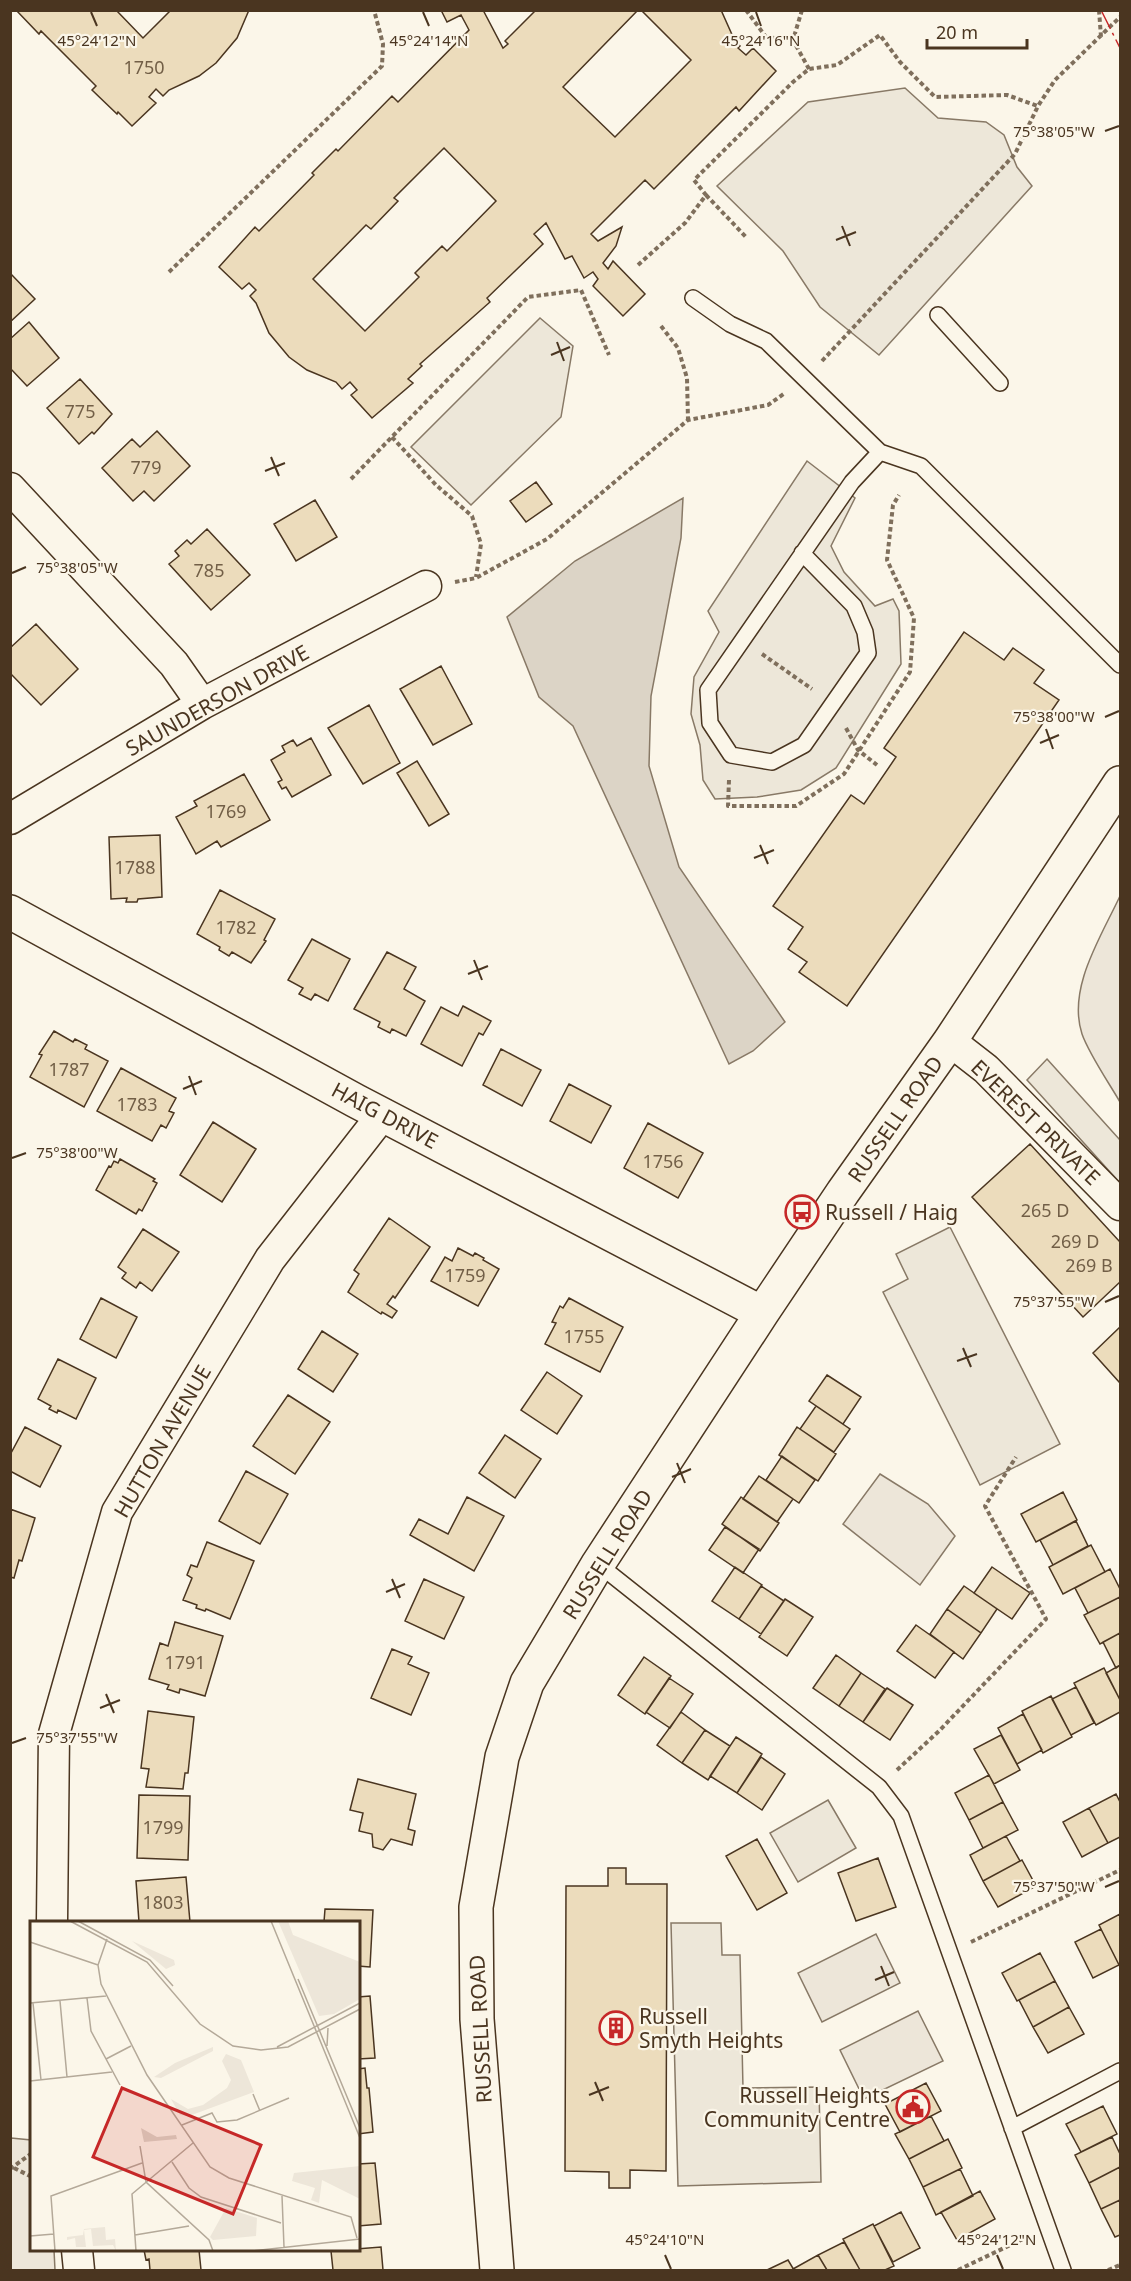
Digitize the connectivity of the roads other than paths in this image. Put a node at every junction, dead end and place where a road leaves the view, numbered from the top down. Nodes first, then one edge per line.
1 (693, 298) dead end
2 (938, 315) dead end
3 (1000, 383) dead end
4 (880, 452) junction
5 (10, 488) edge
6 (802, 553) junction
7 (426, 586) dead end
8 (1120, 664) edge
9 (202, 704) junction
10 (1120, 783) edge
11 (10, 819) edge
12 (10, 912) edge
13 (950, 1041) junction
14 (383, 1114) junction
15 (1120, 1205) edge
16 (762, 1313) junction
17 (598, 1564) junction
18 (52, 1921) edge
19 (1120, 2071) edge
20 (1011, 2128) junction
21 (77, 2251) edge
22 (79, 2271) edge
23 (497, 2271) edge
24 (1063, 2271) edge

1 - 4 lane
2 - 3 lane
4 - 6 lane
4 - 8 lane
5 - 9 street
6 - 6 lane
7 - 9 street, SAUNDERSON DRIVE
9 - 11 street, SAUNDERSON DRIVE
10 - 13 street, RUSSELL ROAD
12 - 14 street, HAIG DRIVE
13 - 15 street, EVEREST PRIVATE
13 - 16 street, RUSSELL ROAD
14 - 16 street, HAIG DRIVE
14 - 18 street, HUTTON AVENUE
16 - 17 street, RUSSELL ROAD
17 - 20 lane
17 - 23 street, RUSSELL ROAD
19 - 20 lane
20 - 24 lane
21 - 22 street

